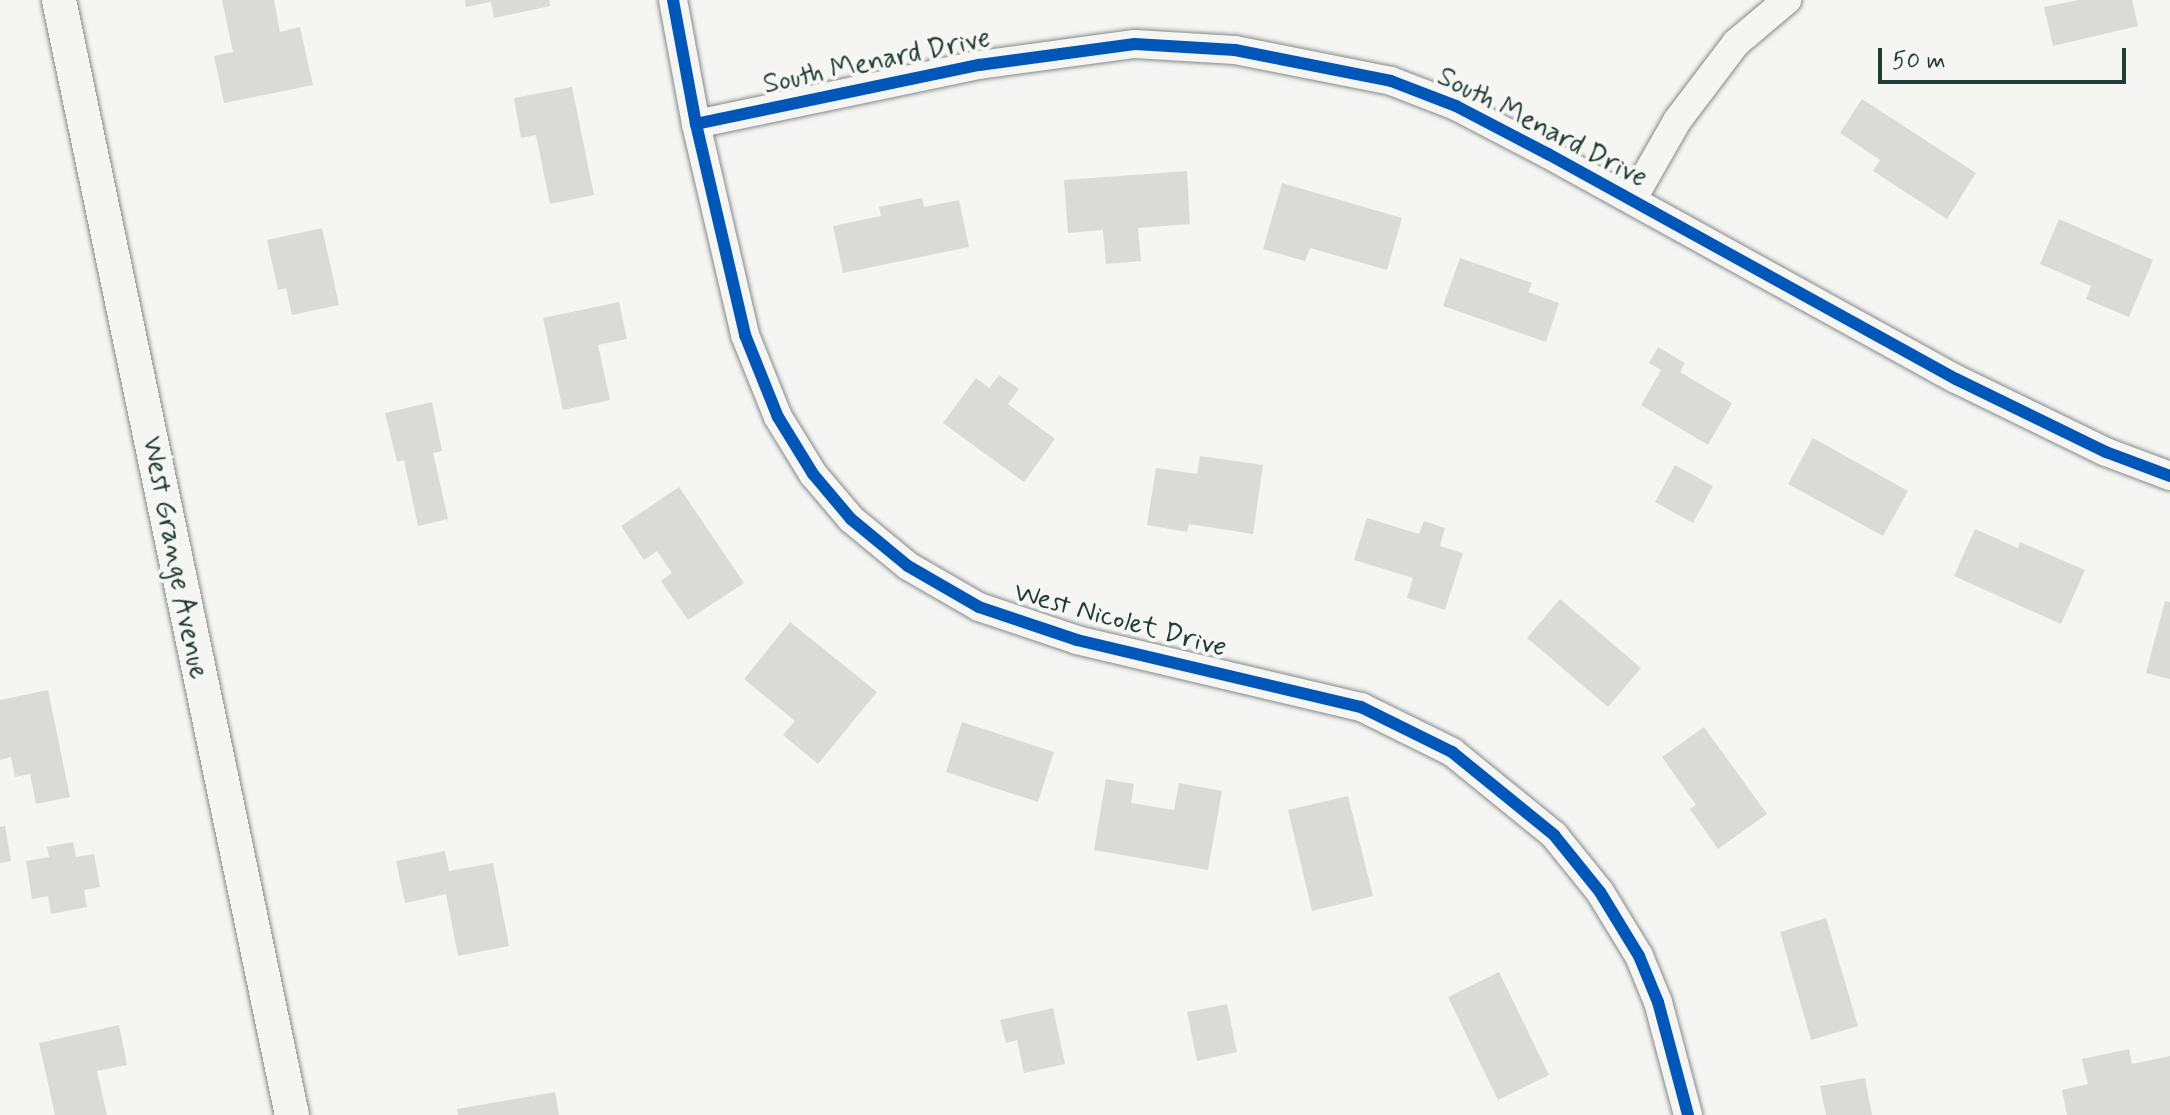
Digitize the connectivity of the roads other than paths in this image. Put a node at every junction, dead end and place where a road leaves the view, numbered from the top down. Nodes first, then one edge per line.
1 (59, 0) edge
2 (673, 0) edge
3 (1787, 0) edge
4 (696, 124) junction
5 (1632, 200) junction
6 (2170, 476) edge
7 (292, 1115) edge
8 (1688, 1115) edge

1 - 7 street, West Grange Avenue
2 - 4 street, West Nicolet Drive
3 - 5 street
4 - 5 street, South Menard Drive
4 - 8 street, West Nicolet Drive
5 - 6 street, South Menard Drive

